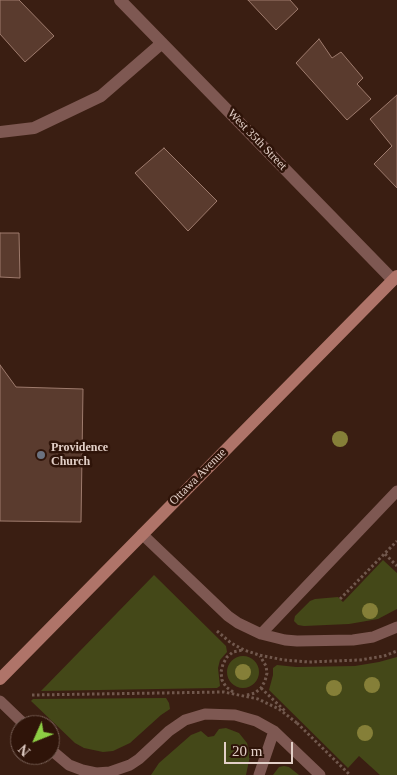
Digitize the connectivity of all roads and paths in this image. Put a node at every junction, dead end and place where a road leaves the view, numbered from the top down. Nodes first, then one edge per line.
1 (120, 0) edge
2 (162, 42) junction
3 (0, 132) edge
4 (395, 278) edge
5 (397, 491) edge
6 (142, 534) junction
7 (397, 541) edge
8 (385, 554) junction
9 (397, 566) edge
10 (340, 599) dead end
11 (397, 627) edge
12 (261, 634) junction
13 (244, 650) dead end
14 (259, 656) dead end
15 (0, 679) edge
16 (261, 688) junction
17 (236, 694) junction
18 (32, 695) dead end
19 (244, 695) junction
20 (0, 701) edge
21 (15, 715) edge
22 (297, 723) junction
23 (274, 732) junction
24 (60, 757) edge
25 (111, 774) edge
26 (259, 775) edge
27 (320, 775) edge
28 (350, 775) edge

1 - 2 street, West 35th Street
2 - 3 street
2 - 4 street, West 35th Street
4 - 6 street, Ottawa Avenue
5 - 12 lane
6 - 12 lane
6 - 15 street, Ottawa Avenue
7 - 8 path
8 - 9 path
8 - 10 path
11 - 12 lane
13 - 17 path
14 - 16 path
16 - 19 path
16 - 22 path
17 - 18 path
17 - 19 path
19 - 22 path
20 - 21 lane
22 - 28 path
23 - 25 lane
23 - 26 lane
23 - 27 lane
24 - 25 lane

